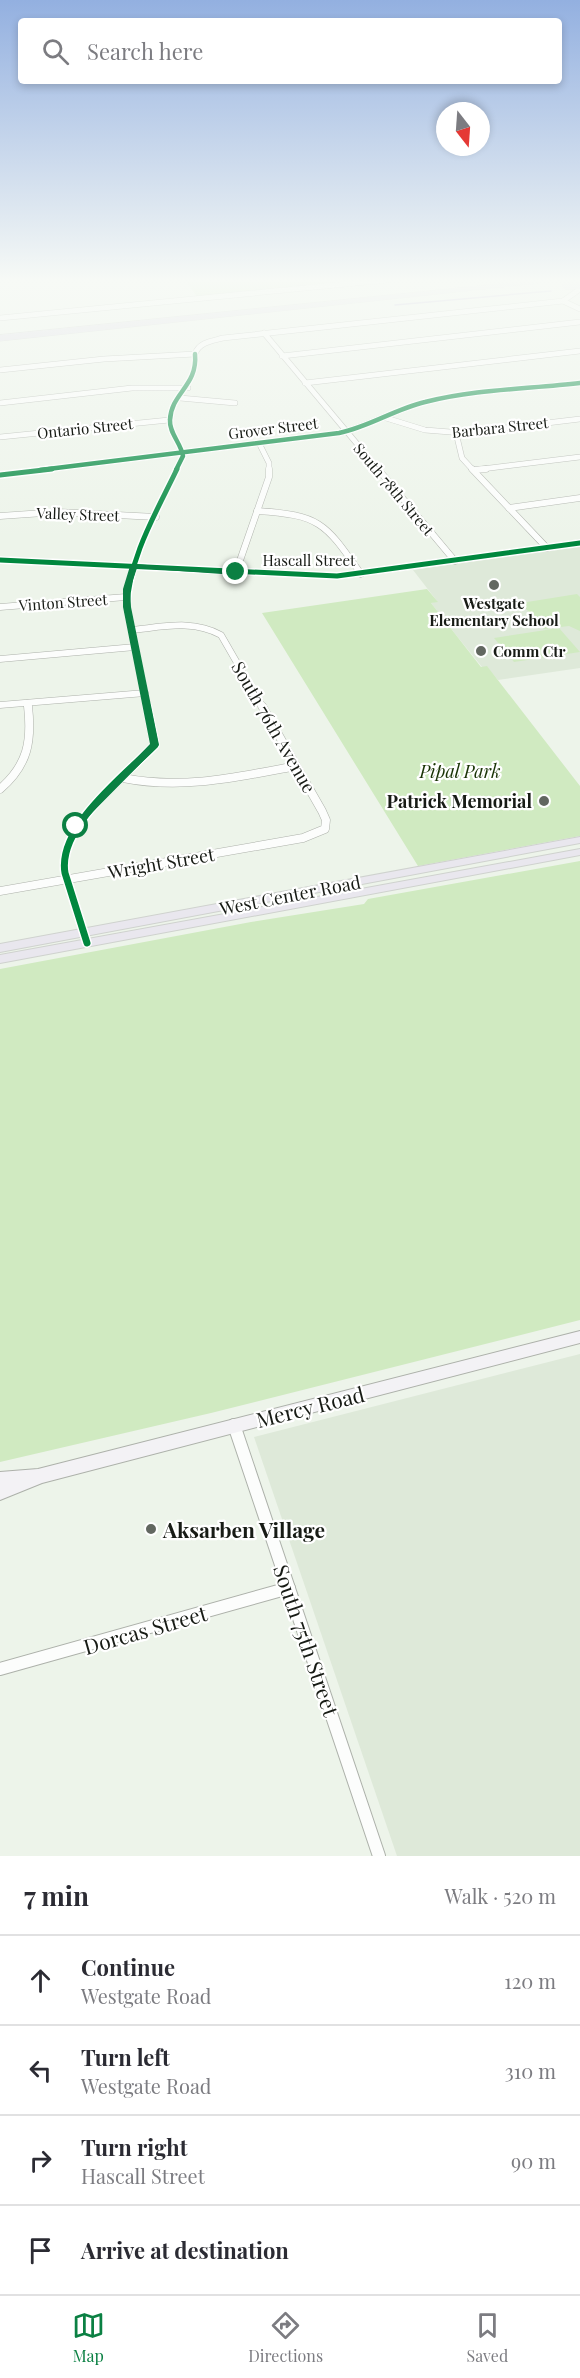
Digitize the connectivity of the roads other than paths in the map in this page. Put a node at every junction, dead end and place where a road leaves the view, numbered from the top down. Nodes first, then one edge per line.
1 (32, 367) edge
2 (196, 367) edge
3 (291, 367) edge
4 (446, 367) edge
5 (0, 370) edge
6 (305, 383) junction
7 (580, 383) edge
8 (188, 388) junction
9 (180, 398) junction
10 (0, 403) edge
11 (235, 403) dead end
12 (386, 418) junction
13 (580, 419) edge
14 (169, 420) junction
15 (347, 432) junction
16 (456, 433) junction
17 (0, 437) edge
18 (259, 443) junction
19 (183, 452) junction
20 (580, 457) edge
21 (474, 470) junction
22 (0, 475) edge
23 (580, 498) edge
24 (509, 508) junction
25 (257, 511) junction
26 (0, 516) edge
27 (156, 517) junction
28 (580, 543) edge
29 (547, 548) junction
30 (0, 560) edge
31 (455, 561) junction
32 (134, 566) junction
33 (236, 572) junction
34 (361, 574) junction
35 (126, 597) junction
36 (0, 607) edge
37 (132, 630) junction
38 (135, 647) junction
39 (0, 658) edge
40 (145, 693) junction
41 (28, 703) junction
42 (0, 705) edge
43 (296, 766) junction
44 (123, 778) junction
45 (0, 789) edge
46 (322, 831) joint
47 (580, 840) edge
48 (580, 852) edge
49 (67, 879) junction
50 (0, 891) edge
51 (85, 937) junction
52 (0, 948) edge
53 (0, 959) edge
54 (580, 1337) edge
55 (234, 1425) junction
56 (39, 1476) junction
57 (0, 1479) edge
58 (0, 1493) edge
59 (289, 1588) junction
60 (0, 1669) edge
61 (379, 1856) edge

1 - 5 street
2 - 8 street
3 - 6 street, South 78th Street
4 - 6 street
6 - 15 street, South 78th Street
7 - 12 street, Grover Street
8 - 9 street
8 - 10 street
9 - 11 street
9 - 14 street
12 - 15 street, Grover Street
12 - 16 street, Barbara Street
13 - 16 street, Barbara Street
14 - 17 street, Ontario Street
14 - 19 street
15 - 18 street, Grover Street
15 - 31 street, South 78th Street
16 - 21 street
18 - 19 street, Grover Street
18 - 25 street
19 - 22 street, Grover Street
19 - 27 street
20 - 21 street
21 - 24 street
23 - 24 street
24 - 29 street
25 - 33 street
25 - 34 street
26 - 27 street, Valley Street
27 - 32 street
28 - 29 street, Hascall Street
29 - 31 street, Hascall Street
30 - 32 street, Hascall Street
31 - 34 street, Hascall Street
32 - 33 street, Hascall Street
32 - 35 street
33 - 34 street, Hascall Street
35 - 36 street, Vinton Street
35 - 37 street
37 - 38 street
37 - 43 street, South 76th Avenue
38 - 39 street
38 - 40 street
40 - 41 street
40 - 44 street
41 - 42 street
41 - 45 street
43 - 44 street
43 - 46 street, South 76th Avenue
44 - 49 street
46 - 49 street, Wright Street
47 - 51 main road, West Center Road
48 - 51 main road, West Center Road
49 - 50 street, Wright Street
49 - 51 street
51 - 52 main road, West Center Road
51 - 53 main road, West Center Road
54 - 55 street, Mercy Road
55 - 56 street, Mercy Road
55 - 59 street, South 75th Street
56 - 57 street, Mercy Road
56 - 58 street, Mercy Road
59 - 60 street, Dorcas Street
59 - 61 street, South 75th Street

